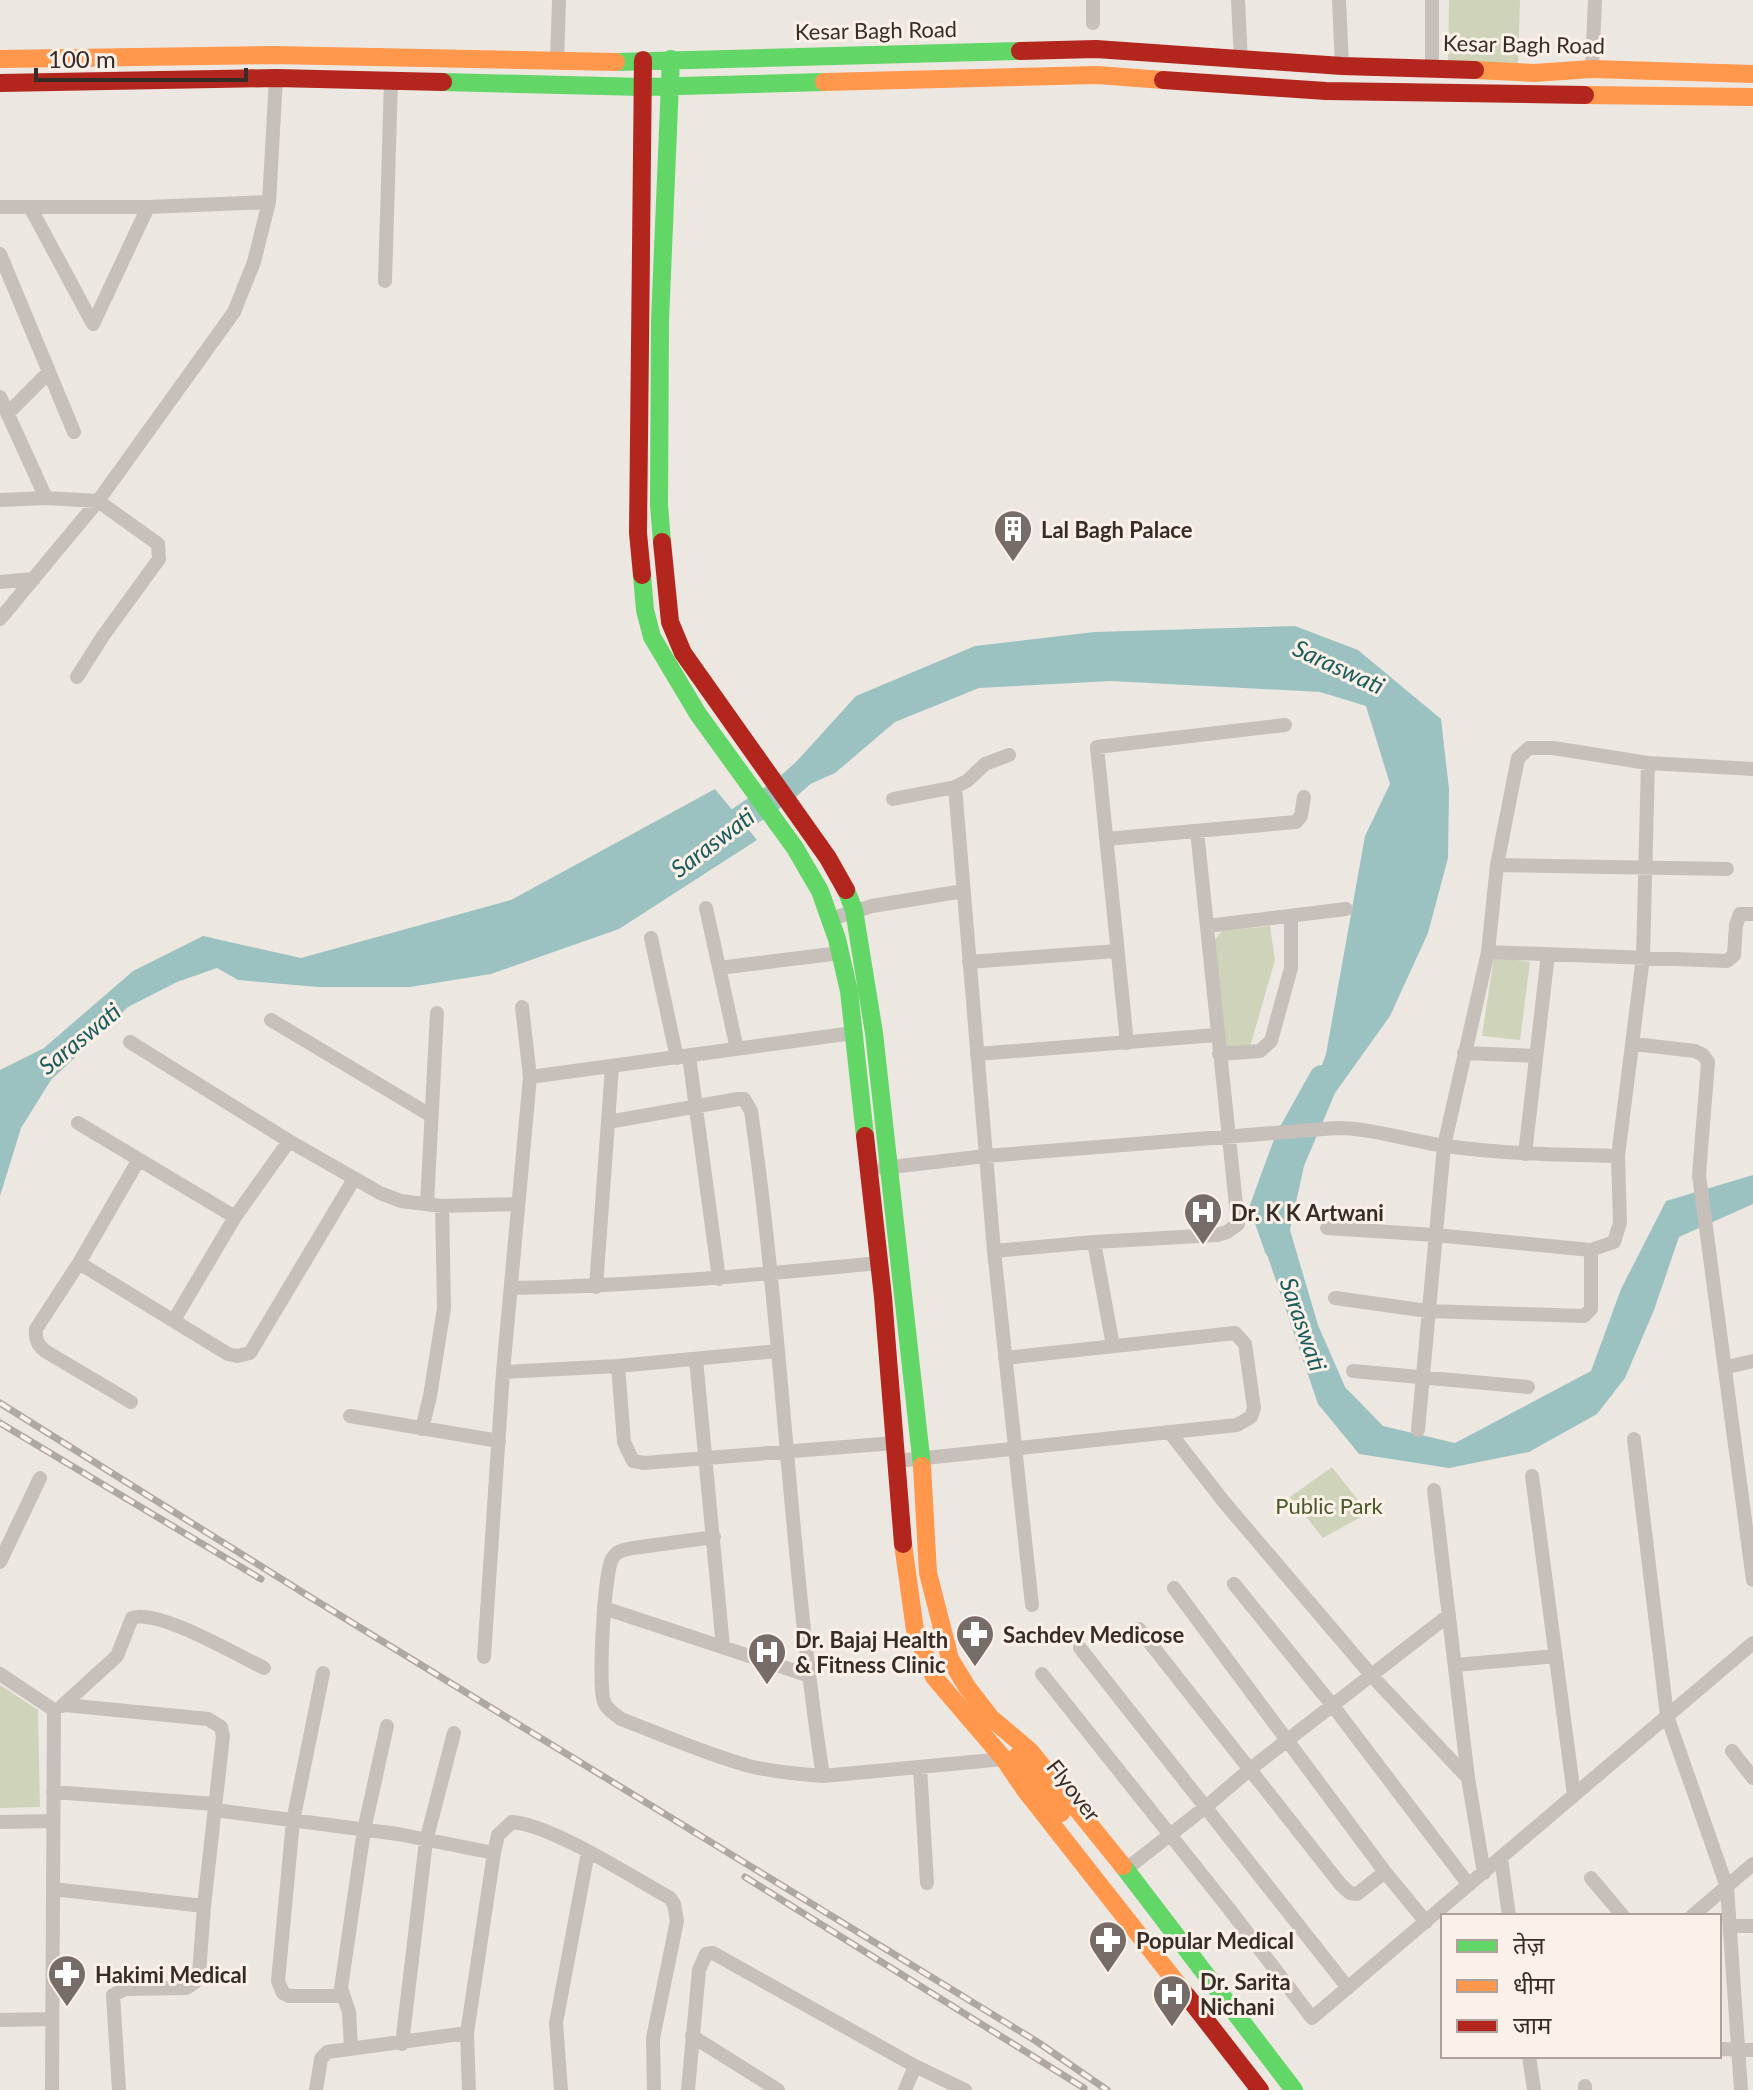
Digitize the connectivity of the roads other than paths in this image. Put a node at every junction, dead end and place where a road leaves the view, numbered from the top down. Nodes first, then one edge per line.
1 (559, 0) edge
2 (1093, 0) edge
3 (1238, 0) edge
4 (1339, 0) edge
5 (1432, 0) edge
6 (1595, 0) edge
7 (1093, 23) dead end
8 (0, 59) edge
9 (671, 59) junction
10 (643, 60) junction
11 (1241, 61) junction
12 (557, 62) junction
13 (1342, 66) junction
14 (1432, 67) junction
15 (1592, 69) junction
16 (1749, 74) edge
17 (276, 78) junction
18 (391, 82) junction
19 (0, 83) edge
20 (670, 86) junction
21 (643, 87) junction
22 (1748, 97) edge
23 (269, 202) junction
24 (0, 207) edge
25 (30, 207) junction
26 (148, 207) junction
27 (0, 254) edge
28 (385, 281) dead end
29 (49, 372) junction
30 (0, 397) edge
31 (8, 413) junction
32 (74, 432) dead end
33 (46, 498) junction
34 (0, 500) edge
35 (98, 501) junction
36 (34, 579) junction
37 (0, 582) edge
38 (0, 619) edge
39 (77, 677) dead end
40 (1285, 725) dead end
41 (1009, 755) dead end
42 (1648, 763) junction
43 (1753, 769) edge
44 (955, 787) junction
45 (1304, 797) dead end
46 (893, 799) dead end
47 (1197, 831) junction
48 (1106, 839) junction
49 (1497, 865) junction
50 (1646, 867) junction
51 (1727, 869) dead end
52 (964, 891) junction
53 (706, 908) dead end
54 (1346, 909) dead end
55 (854, 910) junction
56 (1753, 914) edge
57 (1291, 917) junction
58 (831, 919) junction
59 (1207, 926) junction
60 (651, 938) dead end
61 (1116, 951) junction
62 (1488, 952) junction
63 (840, 953) junction
64 (1548, 954) junction
65 (1643, 957) junction
66 (969, 962) junction
67 (719, 968) junction
68 (522, 1007) dead end
69 (437, 1013) dead end
70 (271, 1020) dead end
71 (853, 1033) junction
72 (1216, 1035) junction
73 (130, 1042) dead end
74 (1127, 1043) junction
75 (1634, 1044) junction
76 (737, 1049) junction
77 (1464, 1053) junction
78 (977, 1054) junction
79 (1219, 1054) junction
80 (1536, 1056) junction
81 (683, 1057) junction
82 (612, 1067) junction
83 (530, 1077) junction
84 (696, 1106) junction
85 (430, 1115) junction
86 (608, 1122) junction
87 (78, 1123) dead end
88 (1228, 1137) junction
89 (289, 1141) junction
90 (1444, 1146) junction
91 (1525, 1154) junction
92 (986, 1156) junction
93 (1618, 1156) junction
94 (138, 1161) junction
95 (888, 1168) junction
96 (869, 1170) junction
97 (354, 1179) junction
98 (518, 1204) junction
99 (434, 1205) junction
100 (235, 1217) junction
101 (1327, 1228) dead end
102 (1435, 1235) junction
103 (1094, 1242) junction
104 (1591, 1250) junction
105 (994, 1251) junction
106 (79, 1263) junction
107 (879, 1263) junction
108 (770, 1274) junction
109 (719, 1279) junction
110 (596, 1287) junction
111 (512, 1288) junction
112 (1335, 1298) dead end
113 (1428, 1311) junction
114 (174, 1320) junction
115 (1113, 1346) junction
116 (778, 1351) junction
117 (1005, 1358) junction
118 (696, 1359) junction
119 (1753, 1361) edge
120 (618, 1366) junction
121 (1727, 1367) junction
122 (1353, 1371) dead end
123 (503, 1372) junction
124 (1423, 1378) junction
125 (1528, 1387) dead end
126 (131, 1402) dead end
127 (350, 1416) dead end
128 (422, 1429) junction
129 (1418, 1430) dead end
130 (1171, 1434) junction
131 (1634, 1439) dead end
132 (499, 1441) junction
133 (1015, 1449) junction
134 (788, 1451) junction
135 (896, 1452) junction
136 (706, 1459) junction
137 (922, 1459) junction
138 (1532, 1476) dead end
139 (40, 1478) dead end
140 (1434, 1490) dead end
141 (714, 1537) junction
142 (0, 1562) edge
143 (1753, 1580) edge
144 (1234, 1584) dead end
145 (1174, 1588) dead end
146 (1032, 1605) dead end
147 (604, 1608) junction
148 (1449, 1615) junction
149 (1139, 1629) dead end
150 (1753, 1643) edge
151 (723, 1647) junction
152 (1080, 1648) dead end
153 (1556, 1656) junction
154 (484, 1657) dead end
155 (1455, 1665) junction
156 (264, 1668) dead end
157 (323, 1673) dead end
158 (0, 1674) edge
159 (1042, 1674) dead end
160 (807, 1675) junction
161 (1372, 1676) junction
162 (1333, 1706) junction
163 (60, 1707) junction
164 (978, 1716) junction
165 (1667, 1716) junction
166 (387, 1726) dead end
167 (454, 1733) dead end
168 (1288, 1740) junction
169 (1732, 1751) dead end
170 (1004, 1759) junction
171 (920, 1767) junction
172 (1249, 1770) junction
173 (823, 1776) junction
174 (1468, 1778) junction
175 (1753, 1778) edge
176 (53, 1792) junction
177 (1574, 1795) junction
178 (1207, 1806) junction
179 (215, 1807) junction
180 (53, 1821) junction
181 (293, 1821) junction
182 (0, 1822) edge
183 (364, 1830) junction
184 (1170, 1836) junction
185 (426, 1841) junction
186 (588, 1852) junction
187 (494, 1853) junction
188 (1501, 1858) junction
189 (1753, 1864) edge
190 (1125, 1870) junction
191 (1385, 1872) junction
192 (1484, 1873) junction
193 (1591, 1878) dead end
194 (927, 1883) dead end
195 (1469, 1885) junction
196 (1727, 1887) junction
197 (53, 1889) junction
198 (204, 1906) junction
199 (1509, 1914) edge
200 (1621, 1914) edge
201 (1694, 1914) edge
202 (1426, 1922) junction
203 (1731, 1926) junction
204 (1753, 1926) edge
205 (1348, 1988) junction
206 (342, 1996) junction
207 (52, 2019) junction
208 (0, 2020) edge
209 (467, 2033) junction
210 (692, 2036) junction
211 (402, 2044) junction
212 (351, 2048) junction
213 (1721, 2049) edge
214 (1737, 2050) junction
215 (1753, 2050) edge
216 (1529, 2058) edge
217 (915, 2066) junction
218 (52, 2090) edge
219 (119, 2090) edge
220 (316, 2090) edge
221 (469, 2090) edge
222 (561, 2090) edge
223 (654, 2090) edge
224 (688, 2090) edge
225 (778, 2090) edge
226 (905, 2090) edge
227 (965, 2090) edge
228 (1260, 2090) edge
229 (1272, 2090) edge
230 (1294, 2090) edge
231 (1534, 2090) edge
232 (1741, 2090) edge

1 - 12 street
2 - 7 street
3 - 11 street
4 - 13 street
5 - 14 street
6 - 15 street
8 - 12 main road, Kesar Bagh Road
9 - 10 main road, Kesar Bagh Road
9 - 11 main road, Kesar Bagh Road
9 - 20 main road
10 - 12 main road, Kesar Bagh Road
10 - 21 main road
11 - 13 main road, Kesar Bagh Road
13 - 14 main road, Kesar Bagh Road
14 - 15 main road, Kesar Bagh Road
15 - 16 main road, Kesar Bagh Road
16 - 22 street
17 - 18 main road
17 - 19 main road
17 - 23 street
18 - 21 main road
18 - 28 street
20 - 21 main road
20 - 22 main road
20 - 55 main road
21 - 58 main road
23 - 26 street
23 - 35 street
24 - 25 street
25 - 26 street
25 - 26 street
27 - 29 street
29 - 31 street
29 - 32 street
30 - 31 street
31 - 33 street
33 - 34 street
33 - 35 street
35 - 36 street
35 - 39 street
36 - 37 street
36 - 38 street
40 - 48 street
41 - 44 street
42 - 43 street
42 - 49 street
42 - 50 street
44 - 46 street
44 - 52 street
45 - 47 street
47 - 48 street
47 - 59 street
48 - 61 street
49 - 50 street
49 - 62 street
50 - 51 street
50 - 65 street
52 - 55 street
52 - 66 street
53 - 67 street
54 - 57 street
55 - 58 street
55 - 95 main road
56 - 65 street
57 - 59 street
57 - 79 street
58 - 63 main road
59 - 72 street
60 - 81 street
61 - 66 street
61 - 74 street
62 - 64 street
62 - 77 street
63 - 67 street
63 - 71 main road
64 - 65 street
64 - 80 street
65 - 75 street
66 - 78 street
67 - 76 street
68 - 83 street
69 - 85 street
70 - 85 street
71 - 76 street
71 - 96 main road
72 - 74 street
72 - 79 street
73 - 89 street
74 - 78 street
75 - 93 street
75 - 121 street
76 - 81 street
77 - 80 street
77 - 90 street
78 - 92 street
79 - 88 street
80 - 91 street
81 - 82 street
81 - 84 street
82 - 83 street
82 - 86 street
83 - 98 street
84 - 86 street
84 - 108 street
84 - 109 street
85 - 99 street
86 - 110 street
87 - 94 street
88 - 90 street
88 - 92 street
88 - 103 street
89 - 97 street
89 - 100 street
90 - 91 street
90 - 102 street
91 - 93 street
92 - 95 street
92 - 105 street
93 - 104 street
94 - 100 street
94 - 106 street
95 - 96 street
95 - 137 main road
96 - 107 main road
97 - 99 street
97 - 114 street
98 - 99 street
98 - 111 street
99 - 128 street
100 - 114 street
101 - 102 street
102 - 104 street
102 - 113 street
103 - 105 street
103 - 115 street
104 - 113 street
105 - 117 street
106 - 114 street
106 - 126 street
107 - 108 street
107 - 135 main road
108 - 109 street
108 - 116 street
109 - 110 street
110 - 111 street
111 - 123 street
112 - 113 street
113 - 124 street
115 - 117 street
115 - 130 street
116 - 118 street
116 - 134 street
117 - 133 street
118 - 120 street
118 - 136 street
119 - 121 street
120 - 123 street
120 - 136 street
121 - 143 street
122 - 124 street
123 - 132 street
124 - 125 street
124 - 129 street
127 - 128 street
128 - 132 street
130 - 133 street
130 - 161 street
131 - 165 street
132 - 154 street
133 - 137 street
133 - 146 street
134 - 135 street
134 - 136 street
134 - 160 street
135 - 137 street
135 - 164 main road
136 - 141 street
137 - 164 main road
138 - 153 street
139 - 142 street
140 - 148 street
141 - 147 street
141 - 151 street
144 - 162 street
145 - 168 street
147 - 151 street
147 - 173 street
148 - 155 street
148 - 161 street
149 - 172 street
150 - 165 street
151 - 160 street
152 - 178 street
153 - 155 street
153 - 177 street
155 - 174 street
156 - 163 street
157 - 181 street
158 - 163 street
159 - 184 street
160 - 173 street
161 - 162 street
161 - 174 street
162 - 168 street
162 - 195 street
163 - 176 street
163 - 179 street
164 - 170 main road
164 - 190 main road
164 - 229 main road, Flyover
165 - 177 street
165 - 196 street
166 - 183 street
167 - 185 street
168 - 172 street
168 - 191 street
169 - 175 street
170 - 171 street
170 - 228 main road
171 - 173 street
171 - 194 street
172 - 178 street
172 - 191 street
174 - 192 street
176 - 179 street
176 - 180 street
177 - 188 street
178 - 184 street
178 - 205 street
179 - 181 street
179 - 198 street
180 - 182 street
180 - 197 street
181 - 183 street
181 - 206 street
183 - 185 street
183 - 206 street
184 - 190 street
184 - 205 street
185 - 187 street
185 - 211 street
186 - 187 street
186 - 222 street
186 - 223 street
187 - 209 street
188 - 192 street
188 - 199 street
189 - 196 street
190 - 230 main road
191 - 202 street
192 - 195 street
193 - 200 street
195 - 202 street
196 - 201 street
196 - 203 street
197 - 198 street
197 - 207 street
198 - 219 street
202 - 205 street
203 - 204 street
203 - 214 street
206 - 212 street
207 - 208 street
207 - 218 street
209 - 211 street
209 - 221 street
210 - 217 street
210 - 224 street
210 - 225 street
211 - 212 street
212 - 220 street
213 - 214 street
214 - 215 street
214 - 232 street
216 - 231 street
217 - 226 street
217 - 227 street

